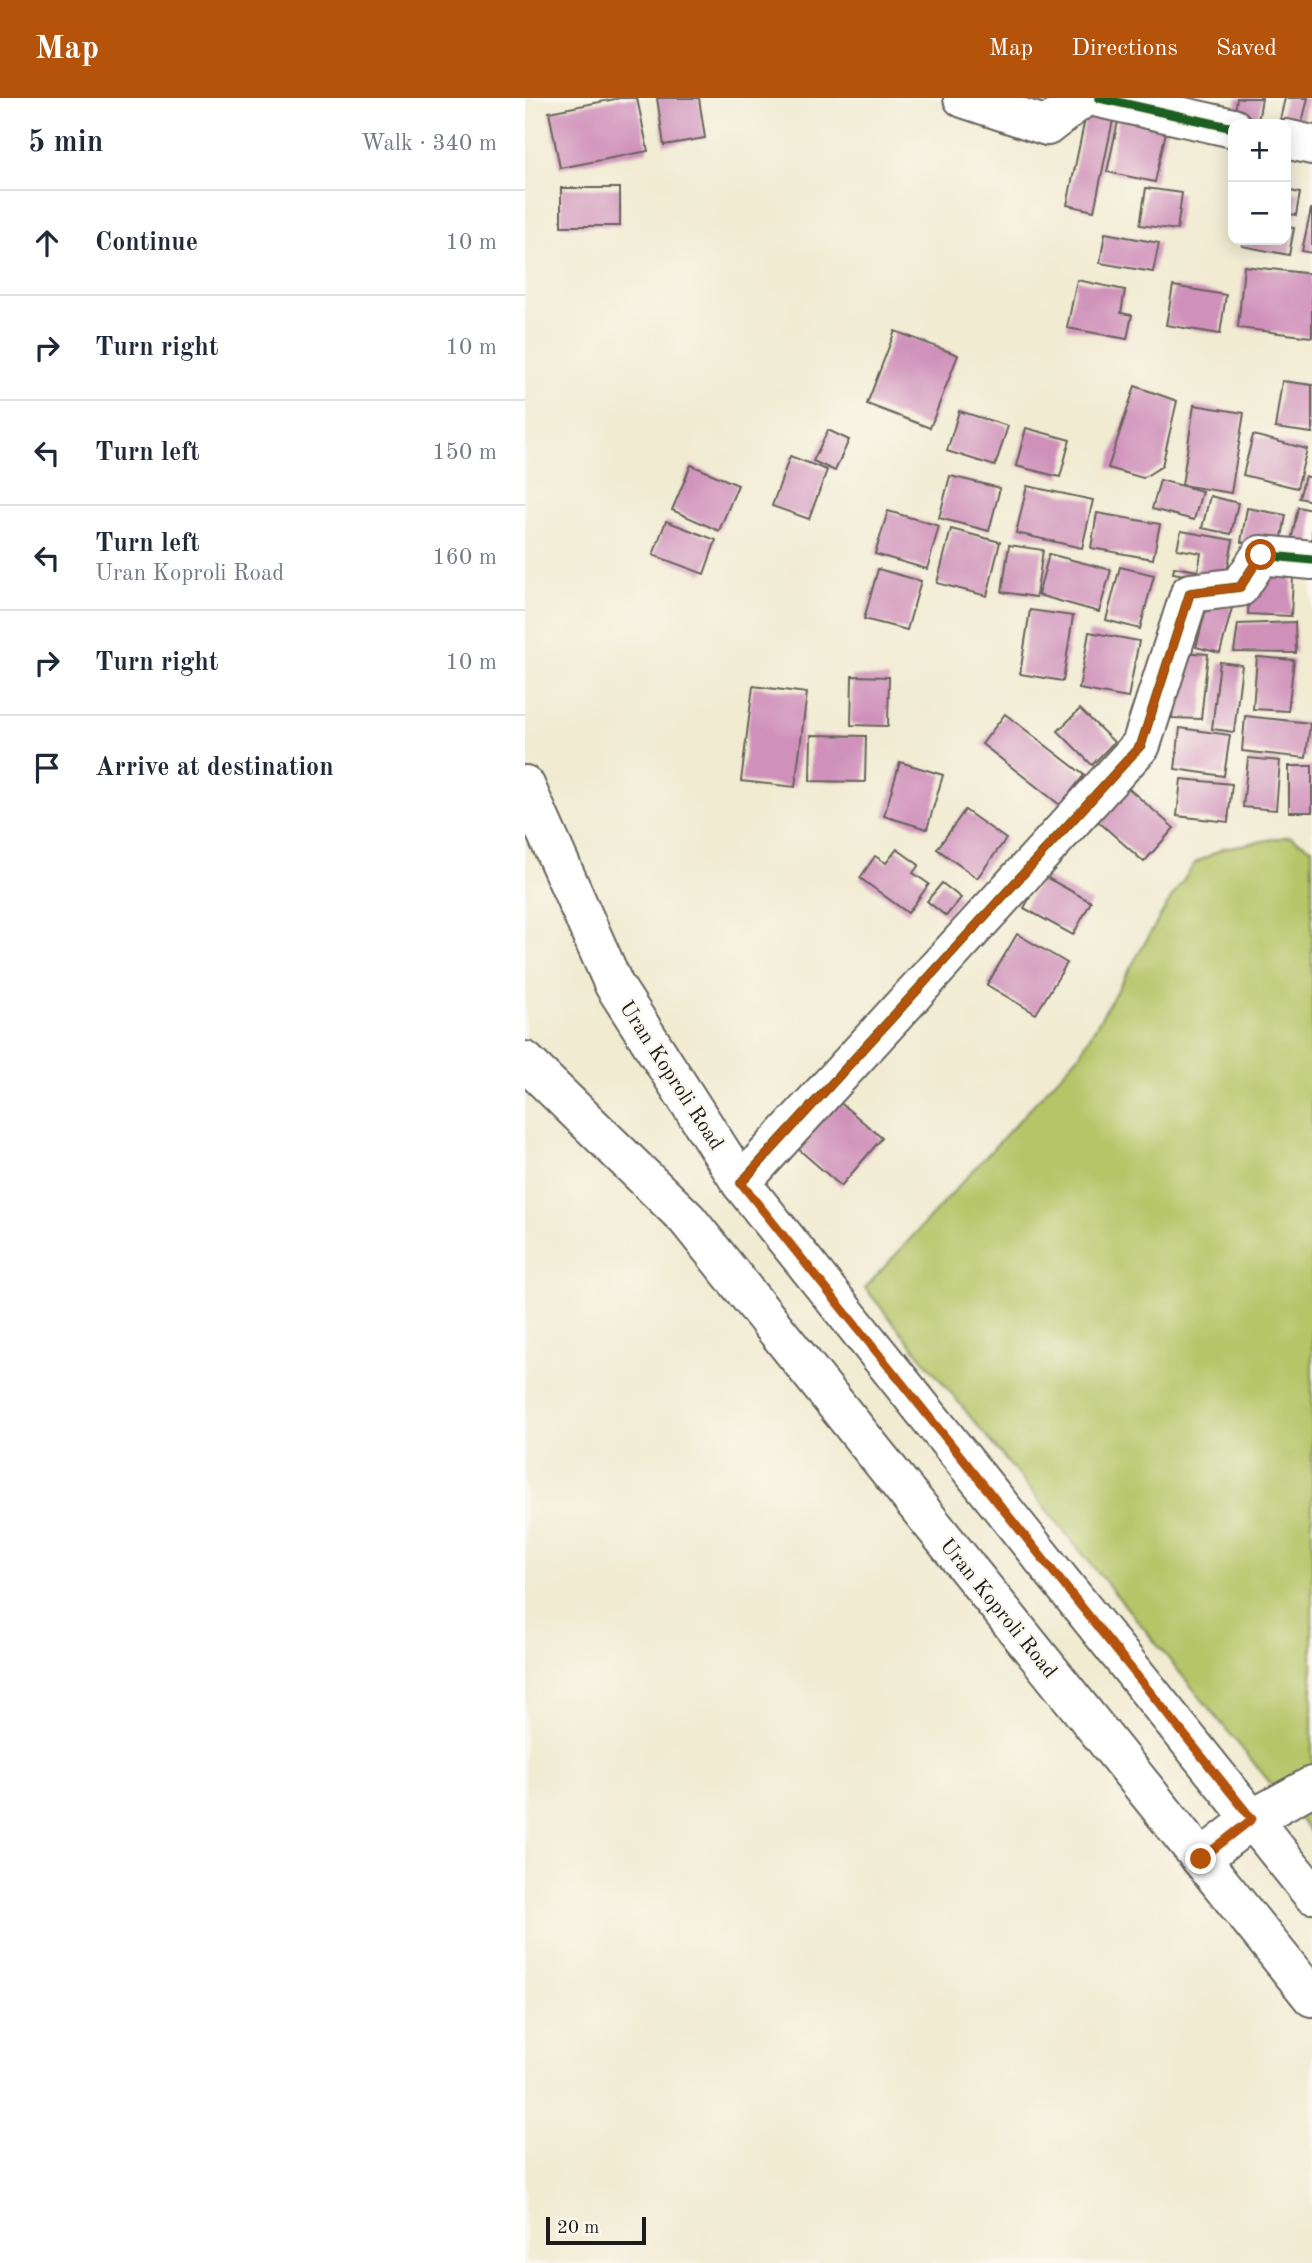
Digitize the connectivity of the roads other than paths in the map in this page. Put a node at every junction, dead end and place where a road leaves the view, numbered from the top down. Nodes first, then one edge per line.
1 (963, 98) edge
2 (1083, 98) edge
3 (1099, 98) edge
4 (1228, 127) edge
5 (1291, 140) edge
6 (1312, 145) edge
7 (1312, 560) edge
8 (525, 785) edge
9 (525, 1060) edge
10 (741, 1183) junction
11 (1312, 1786) edge
12 (1252, 1819) junction
13 (1201, 1859) junction
14 (1312, 1894) edge
15 (1312, 1997) edge

1 - 2 main road
3 - 4 main road
5 - 6 main road
7 - 10 main road
8 - 10 main road, Uran Koproli Road
9 - 13 main road, Uran Koproli Road
10 - 12 main road, Uran Koproli Road
11 - 12 main road
12 - 13 main road
12 - 14 main road, Uran Koproli Road
13 - 15 main road, Uran Koproli Road

